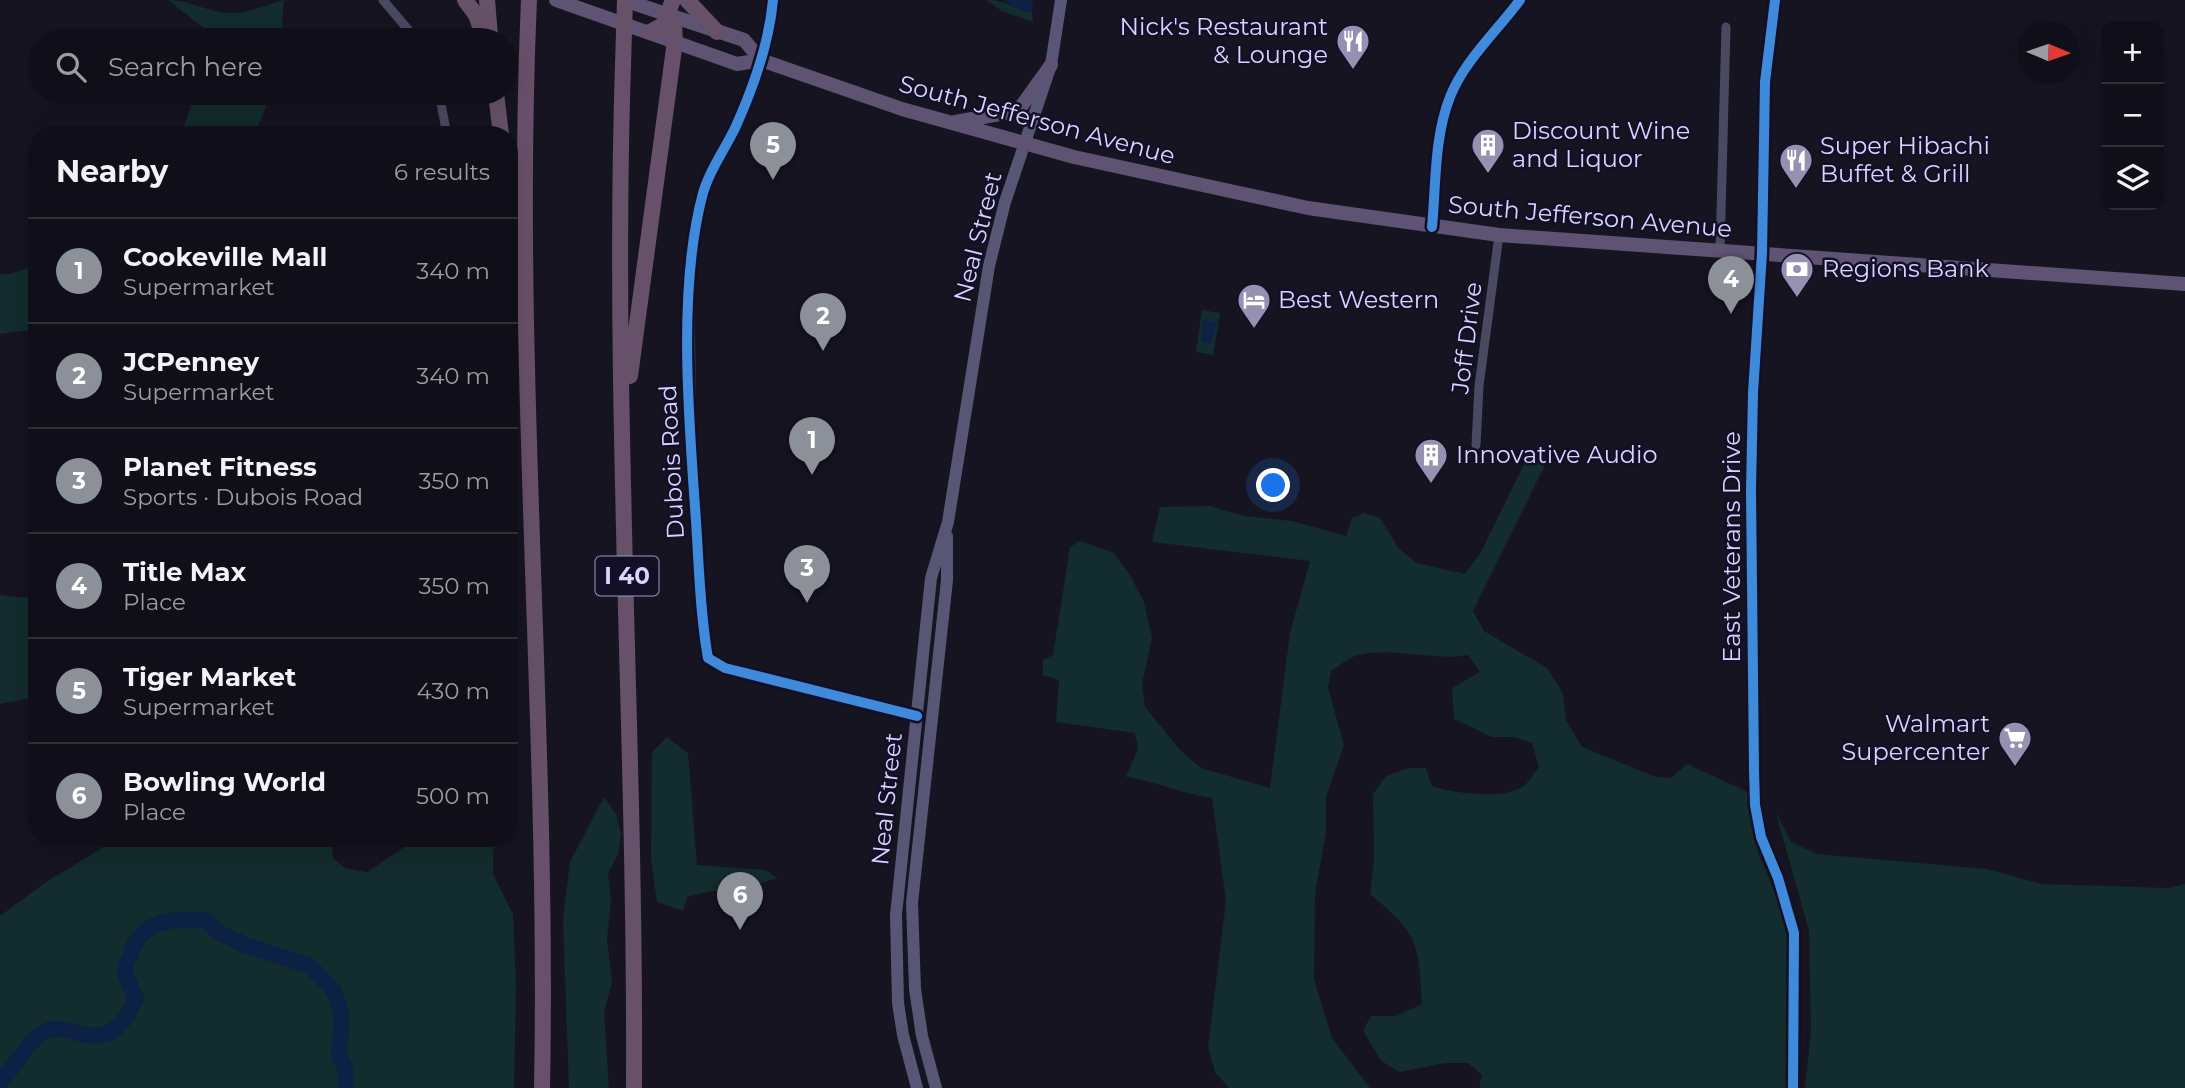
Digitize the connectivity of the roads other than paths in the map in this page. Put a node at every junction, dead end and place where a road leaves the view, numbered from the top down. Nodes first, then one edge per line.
1 (383, 0) edge
2 (465, 0) edge
3 (487, 0) edge
4 (529, 0) edge
5 (556, 0) edge
6 (624, 0) edge
7 (687, 0) edge
8 (773, 0) edge
9 (1061, 0) edge
10 (1520, 0) edge
11 (1775, 0) edge
12 (671, 8) edge
13 (1726, 27) dead end
14 (407, 28) edge
15 (480, 28) edge
16 (489, 28) edge
17 (650, 32) junction
18 (717, 32) junction
19 (675, 41) junction
20 (761, 60) junction
21 (1051, 65) junction
22 (441, 105) edge
23 (497, 105) edge
24 (950, 122) junction
25 (445, 126) edge
26 (500, 126) edge
27 (1025, 143) junction
28 (1432, 227) junction
29 (1499, 235) junction
30 (1720, 251) junction
31 (1762, 253) junction
32 (2185, 284) edge
33 (518, 303) edge
34 (529, 417) junction
35 (1476, 445) dead end
36 (624, 449) junction
37 (947, 522) junction
38 (917, 716) junction
39 (542, 1088) edge
40 (634, 1088) edge
41 (917, 1088) edge
42 (936, 1088) edge
43 (1793, 1088) edge

1 - 14 street
2 - 15 highway
3 - 16 highway
4 - 34 highway
5 - 17 main road, South Jefferson Avenue
6 - 12 main road, South Jefferson Avenue
6 - 36 highway, I 40, bridge
7 - 18 highway
8 - 20 street
9 - 21 main road, Neal Street
10 - 28 street
11 - 31 street, East Veterans Drive
12 - 17 highway
12 - 18 main road, South Jefferson Avenue
12 - 19 highway
13 - 30 street
17 - 19 main road, South Jefferson Avenue
18 - 20 main road, South Jefferson Avenue
19 - 20 main road, South Jefferson Avenue
19 - 36 highway
20 - 24 main road, South Jefferson Avenue
20 - 38 street, Dubois Road
21 - 24 main road
21 - 27 main road, Neal Street
22 - 25 street
23 - 26 highway
24 - 27 main road, South Jefferson Avenue
27 - 28 main road, South Jefferson Avenue
27 - 37 main road, Neal Street
28 - 29 main road, South Jefferson Avenue
29 - 30 main road, South Jefferson Avenue
29 - 35 street, Joff Drive
30 - 31 main road, South Jefferson Avenue
31 - 32 main road, South Jefferson Avenue
31 - 43 street, East Veterans Drive
33 - 34 highway
34 - 39 highway
36 - 40 highway, I 40
37 - 38 main road, Neal Street
37 - 42 main road
38 - 41 main road, Neal Street

